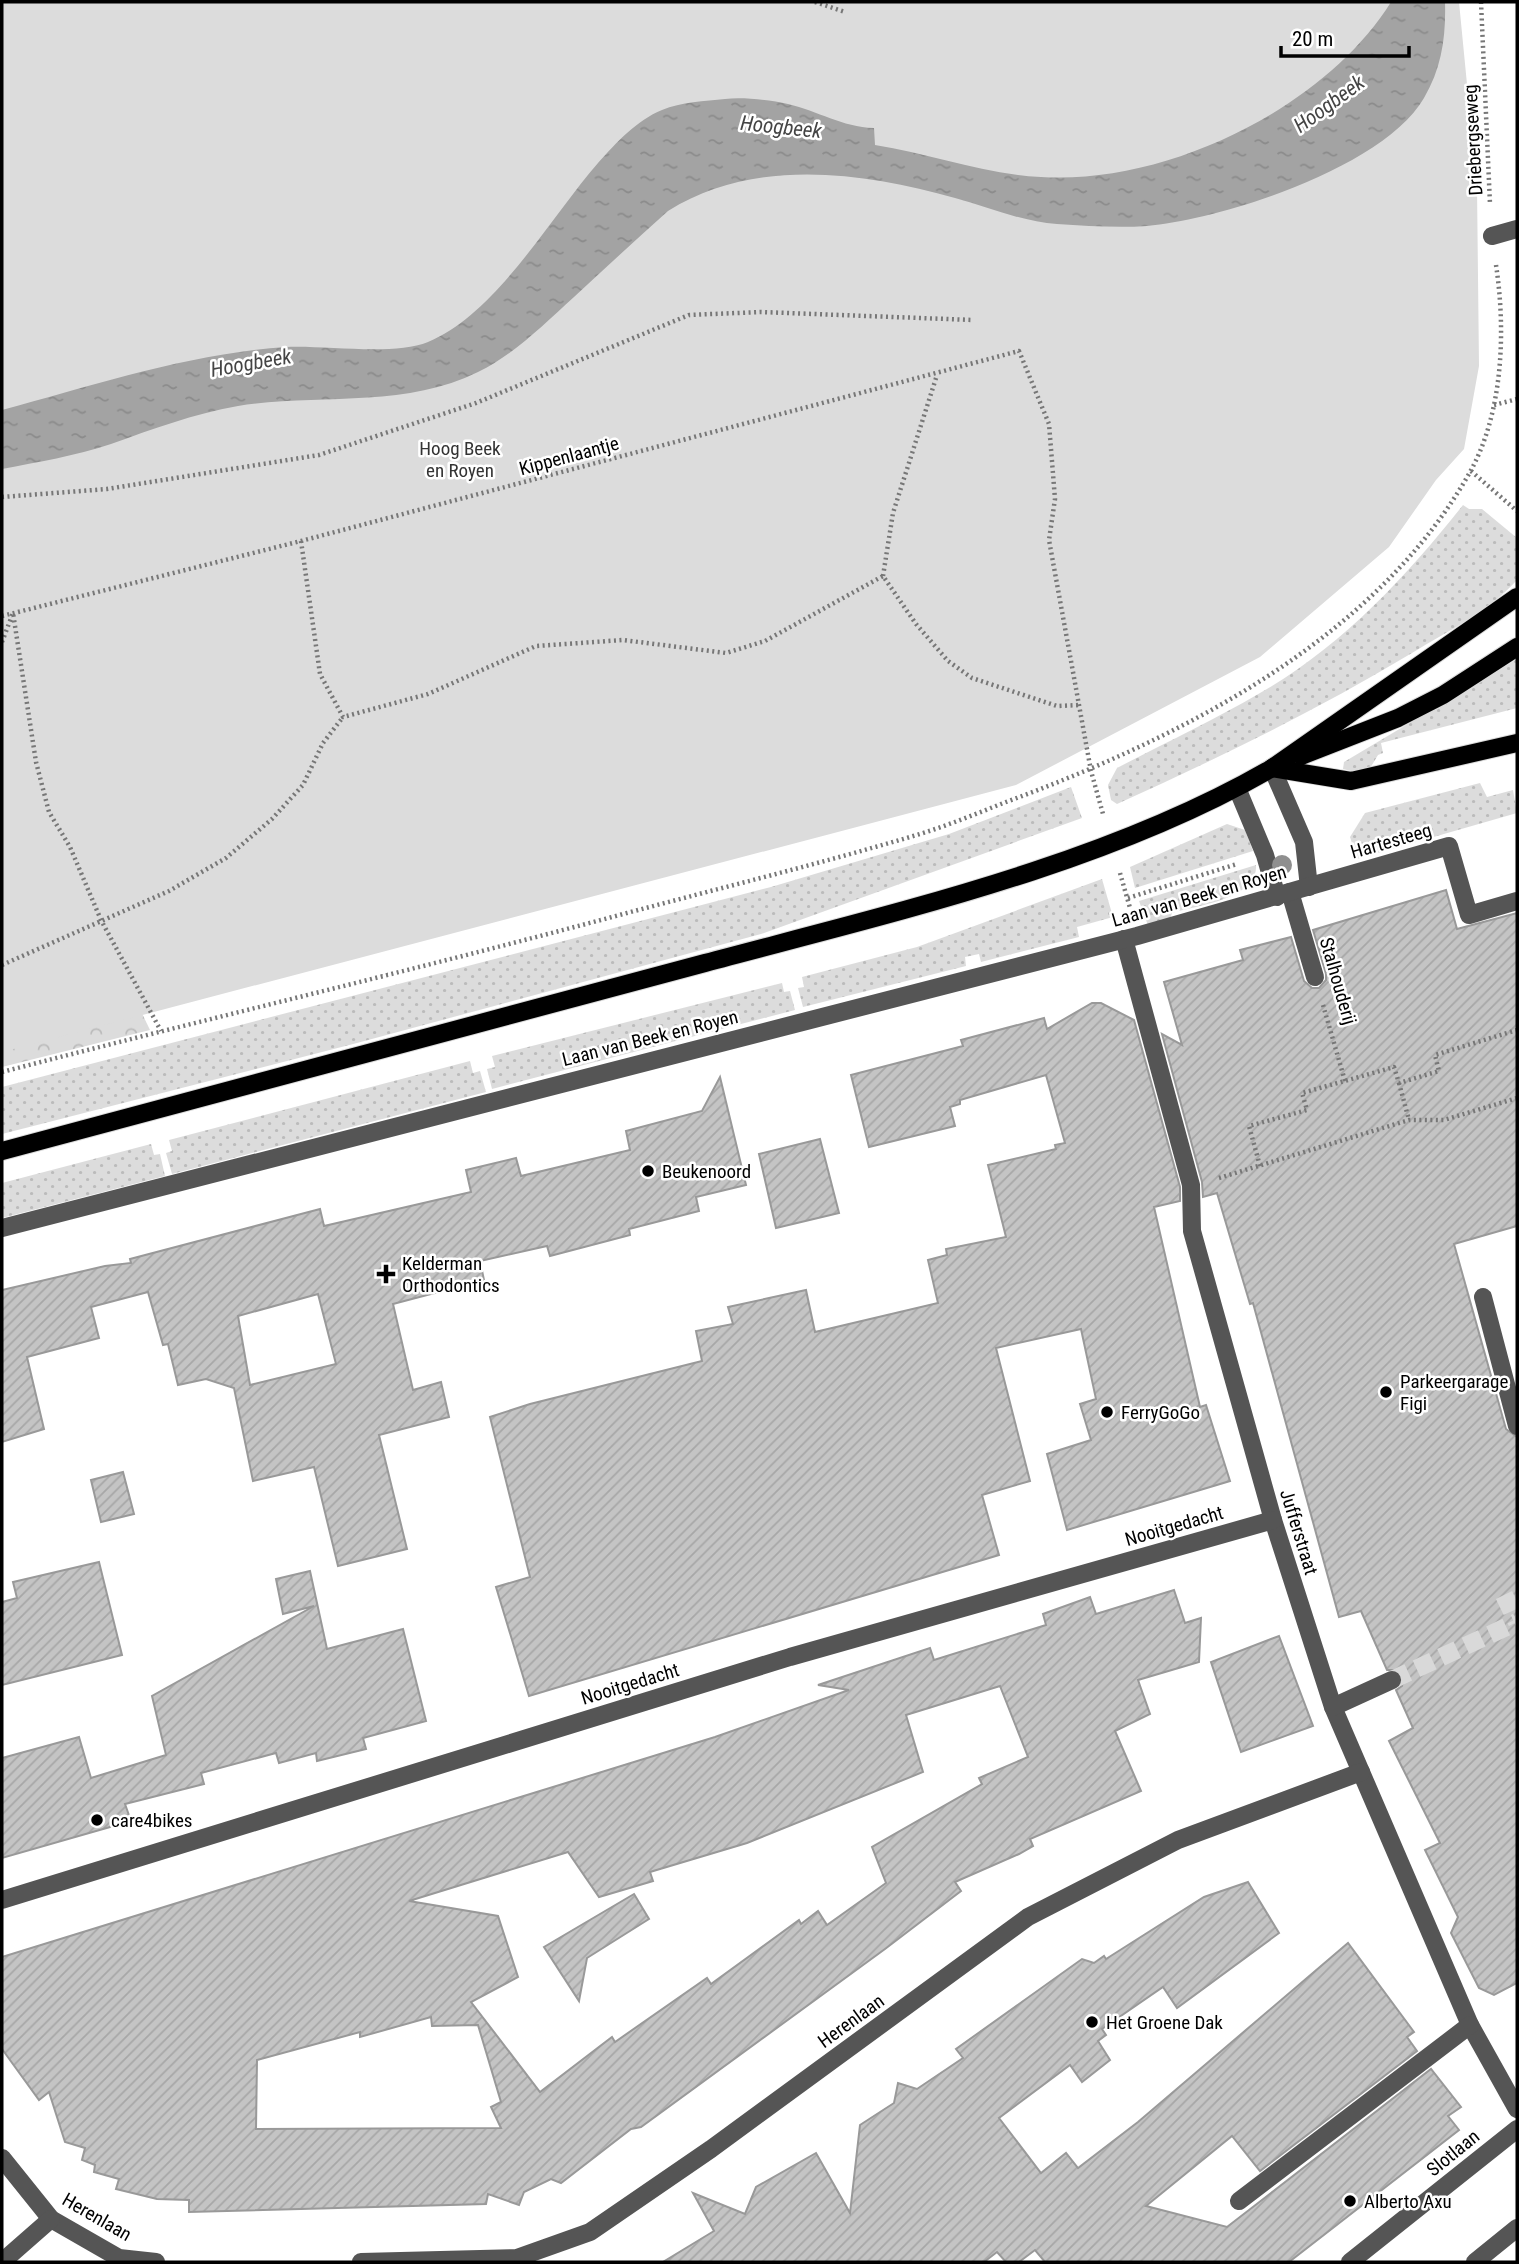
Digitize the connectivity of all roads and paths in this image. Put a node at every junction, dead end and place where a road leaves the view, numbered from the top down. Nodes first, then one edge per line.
1 (816, 2) edge
2 (1481, 2) edge
3 (845, 12) dead end
4 (1517, 229) edge
5 (1492, 236) junction
6 (973, 320) dead end
7 (937, 374) junction
8 (1517, 399) edge
9 (1494, 405) junction
10 (1471, 471) junction
11 (2, 497) edge
12 (1517, 512) edge
13 (301, 541) junction
14 (883, 576) junction
15 (1517, 597) edge
16 (13, 613) junction
17 (2, 616) edge
18 (2, 642) edge
19 (1517, 647) edge
20 (1079, 705) junction
21 (343, 718) junction
22 (1517, 743) edge
23 (1272, 768) junction
24 (1091, 771) junction
25 (1237, 788) junction
26 (1265, 855) junction
27 (1309, 887) junction
28 (1284, 895) junction
29 (1128, 898) dead end
30 (1517, 901) edge
31 (101, 920) junction
32 (1124, 939) junction
33 (2, 965) edge
34 (1315, 977) joint
35 (1517, 1030) edge
36 (161, 1031) junction
37 (2, 1072) edge
38 (1345, 1081) junction
39 (1399, 1083) junction
40 (1517, 1098) edge
41 (1409, 1120) junction
42 (2, 1151) edge
43 (1260, 1166) junction
44 (1222, 1177) dead end
45 (2, 1228) edge
46 (1483, 1297) dead end
47 (1517, 1426) edge
48 (1273, 1520) junction
49 (1392, 1680) tunnel mouth
50 (1333, 1707) junction
51 (1361, 1772) junction
52 (2, 1900) edge
53 (1469, 2025) junction
54 (1517, 2109) edge
55 (1517, 2129) edge
56 (2, 2158) edge
57 (1239, 2201) dead end
58 (51, 2219) junction
59 (1517, 2228) edge
60 (117, 2260) edge
61 (2, 2262) edge
62 (156, 2262) edge
63 (361, 2262) edge
64 (1350, 2262) edge
65 (1475, 2262) edge

1 - 3 path
2 - 5 path, Driebergseweg
4 - 5 street
5 - 9 path, Driebergseweg
6 - 11 path
7 - 13 path, Kippenlaantje
7 - 14 path
7 - 20 path, Kippenlaantje
8 - 9 path
9 - 10 path, Driebergseweg
10 - 12 path
10 - 24 path, Driebergseweg
13 - 16 path, Kippenlaantje
13 - 21 path
14 - 20 path
14 - 21 path
15 - 23 main road
16 - 17 path, Kippenlaantje
16 - 18 path
16 - 31 path
19 - 23 main road
20 - 24 path
21 - 31 path
22 - 23 main road
23 - 25 main road
23 - 27 street
24 - 36 path, Driebergseweg
25 - 26 street, Stalhouderij
25 - 42 main road
26 - 28 street, Stalhouderij
26 - 29 path
27 - 28 street, Laan van Beek en Royen
27 - 30 street, Hartesteeg
28 - 32 street, Laan van Beek en Royen
28 - 34 street, Stalhouderij
31 - 33 path
31 - 36 path
32 - 45 street, Laan van Beek en Royen
32 - 48 street, Jufferstraat
34 - 38 path, Stalhouderij
35 - 39 path
36 - 37 path, Driebergseweg
38 - 39 path
38 - 43 path
39 - 41 path
40 - 41 path
41 - 43 path
43 - 44 path
46 - 47 street
48 - 50 street, Jufferstraat
48 - 52 street, Nooitgedacht
49 - 50 street
50 - 51 street, Jufferstraat
51 - 53 street, Jufferstraat
51 - 63 street, Herenlaan
53 - 54 street, Jufferstraat
53 - 57 street
55 - 64 street, Slotlaan
56 - 58 street, Herenlaan
58 - 60 street, Herenlaan
58 - 61 street
59 - 65 street
60 - 62 street, Herenlaan

